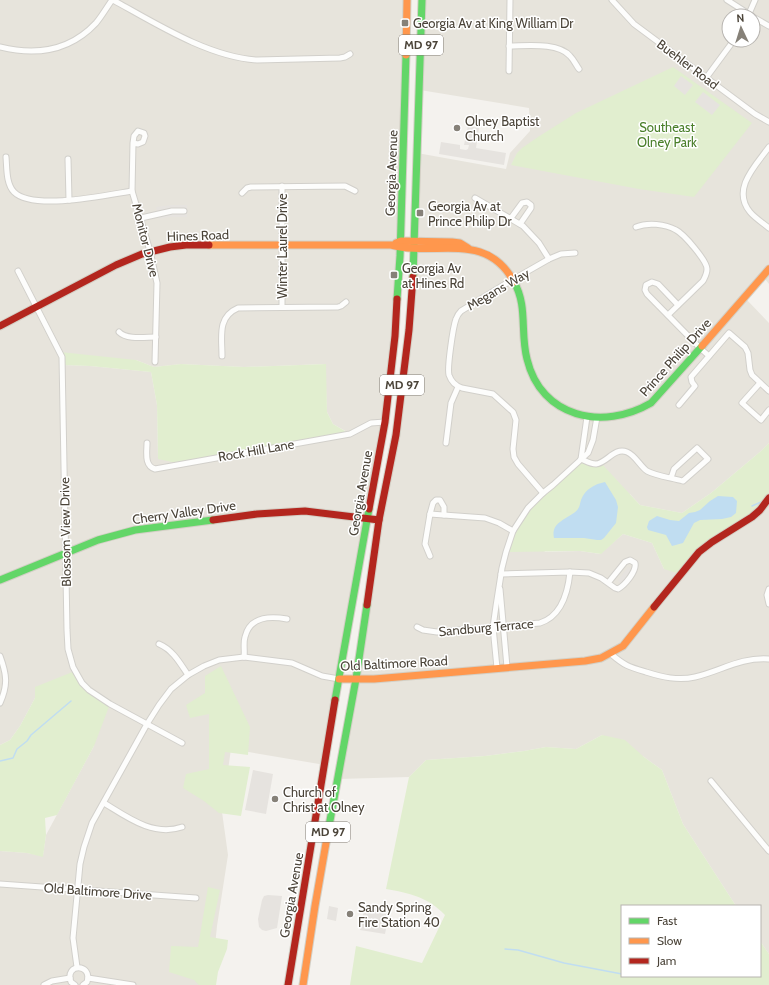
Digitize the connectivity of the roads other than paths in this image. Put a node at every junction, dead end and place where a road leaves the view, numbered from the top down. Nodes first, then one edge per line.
1 (112, 0) edge
2 (407, 0) edge
3 (422, 0) edge
4 (510, 0) edge
5 (612, 0) edge
6 (727, 0) edge
7 (739, 8) edge
8 (509, 46) junction
9 (0, 47) edge
10 (728, 48) edge
11 (350, 54) dead end
12 (579, 69) dead end
13 (510, 71) dead end
14 (706, 78) junction
15 (769, 122) edge
16 (133, 143) dead end
17 (769, 147) edge
18 (6, 157) dead end
19 (68, 159) dead end
20 (282, 186) junction
21 (132, 191) junction
22 (355, 191) dead end
23 (242, 193) dead end
24 (475, 198) dead end
25 (69, 200) junction
26 (184, 211) dead end
27 (142, 218) junction
28 (511, 218) junction
29 (520, 224) junction
30 (636, 227) dead end
31 (769, 228) edge
32 (415, 241) junction
33 (282, 245) junction
34 (401, 245) junction
35 (468, 248) junction
36 (414, 249) junction
37 (150, 251) junction
38 (575, 253) dead end
39 (550, 260) junction
40 (769, 269) edge
41 (18, 271) dead end
42 (514, 280) junction
43 (346, 302) dead end
44 (678, 305) junction
45 (37, 307) junction
46 (282, 307) junction
47 (668, 315) junction
48 (0, 326) edge
49 (119, 332) dead end
50 (156, 337) junction
51 (700, 348) junction
52 (222, 356) dead end
53 (709, 356) junction
54 (155, 362) dead end
55 (760, 383) junction
56 (458, 387) junction
57 (769, 391) edge
58 (679, 405) dead end
59 (769, 410) edge
60 (587, 416) junction
61 (597, 417) junction
62 (385, 422) junction
63 (147, 443) dead end
64 (446, 443) dead end
65 (581, 459) junction
66 (671, 478) junction
67 (542, 493) junction
68 (769, 498) edge
69 (430, 514) junction
70 (444, 515) junction
71 (368, 519) junction
72 (379, 520) junction
73 (513, 531) junction
74 (66, 552) junction
75 (430, 556) dead end
76 (570, 572) junction
77 (501, 574) junction
78 (0, 580) edge
79 (608, 583) junction
80 (500, 584) junction
81 (769, 589) edge
82 (769, 604) edge
83 (287, 619) dead end
84 (504, 626) junction
85 (417, 627) dead end
86 (494, 627) junction
87 (159, 644) dead end
88 (611, 654) junction
89 (0, 656) edge
90 (244, 657) junction
91 (769, 659) edge
92 (507, 667) junction
93 (497, 668) junction
94 (188, 675) junction
95 (339, 678) junction
96 (356, 679) junction
97 (0, 703) edge
98 (147, 724) junction
99 (182, 743) dead end
100 (711, 781) dead end
101 (104, 803) junction
102 (182, 827) dead end
103 (769, 851) edge
104 (0, 884) edge
105 (77, 889) junction
106 (196, 898) dead end
107 (77, 967) junction
108 (70, 978) junction
109 (88, 978) junction
110 (44, 985) edge
111 (75, 985) edge
112 (82, 985) edge
113 (133, 985) edge
114 (288, 985) edge
115 (303, 985) edge

1 - 9 street
1 - 11 street
2 - 34 main road, Georgia Avenue / MD 97
3 - 32 main road, Georgia Avenue / MD 97
4 - 8 street
5 - 14 street, Buehler Road
6 - 7 street
8 - 12 street
8 - 13 street
10 - 14 street
14 - 15 street, Buehler Road
16 - 21 street, Monitor Drive
17 - 31 street
18 - 25 street
19 - 25 street
20 - 22 street
20 - 23 street
20 - 33 street, Winter Laurel Drive
21 - 25 street
21 - 27 street, Monitor Drive
24 - 28 street
26 - 27 street
27 - 37 street, Monitor Drive
28 - 29 street
28 - 29 street
29 - 39 street
30 - 44 street
32 - 34 main road, Prince Philip Drive
32 - 35 main road, Prince Philip Drive
32 - 36 main road, Georgia Avenue / MD 97
33 - 34 main road, Hines Road
33 - 37 main road, Hines Road
33 - 46 street, Winter Laurel Drive
34 - 36 main road, Prince Philip Drive
34 - 62 main road, Georgia Avenue / MD 97
35 - 36 main road, Prince Philip Drive
35 - 42 main road, Prince Philip Drive
36 - 72 main road, Georgia Avenue / MD 97
37 - 45 main road, Hines Road
37 - 50 street, Monitor Drive
38 - 39 street, Megans Way
39 - 42 street, Megans Way
40 - 51 main road, Prince Philip Drive
41 - 45 street, Blossom View Drive
42 - 56 street, Megans Way
42 - 60 main road, Prince Philip Drive
43 - 46 street
44 - 47 street
44 - 47 street
45 - 48 main road, Hines Road
45 - 74 street, Blossom View Drive
46 - 52 street
47 - 51 street
49 - 50 street
50 - 54 street, Monitor Drive
51 - 53 street
51 - 61 main road, Prince Philip Drive
53 - 55 street
53 - 58 street
55 - 57 street
55 - 59 street
56 - 64 street
56 - 67 street
60 - 61 main road, Prince Philip Drive
60 - 65 street
61 - 65 street
62 - 63 street, Rock Hill Lane
62 - 71 main road, Georgia Avenue / MD 97
65 - 66 street
65 - 67 street
66 - 66 street
67 - 73 street
68 - 88 main road, Old Baltimore Road
69 - 70 street
69 - 70 street
69 - 75 street
70 - 73 street
71 - 72 main road, Cherry Valley Drive
71 - 74 main road, Cherry Valley Drive
71 - 95 main road, Georgia Avenue / MD 97
72 - 96 main road, Georgia Avenue / MD 97
73 - 77 street
74 - 78 main road, Cherry Valley Drive
74 - 98 street, Blossom View Drive
76 - 77 street
76 - 79 street
76 - 84 street, Sandburg Terrace
77 - 80 street
79 - 79 street
80 - 84 street
80 - 86 street
81 - 82 street
83 - 90 street
84 - 86 street, Sandburg Terrace
84 - 92 street
85 - 86 street, Sandburg Terrace
86 - 93 street
87 - 94 street
88 - 91 street
88 - 92 main road, Old Baltimore Road
89 - 97 street
90 - 94 street, Old Baltimore Road
90 - 95 street, Old Baltimore Road
92 - 93 main road, Old Baltimore Road
93 - 96 main road, Old Baltimore Road
94 - 98 street, Old Baltimore Road
95 - 96 main road, Old Baltimore Road
95 - 114 main road, Georgia Avenue / MD 97
96 - 115 main road, Georgia Avenue / MD 97
98 - 99 street, Blossom View Drive
98 - 101 street, Old Baltimore Road
100 - 103 street
101 - 102 street
101 - 105 street, Old Baltimore Road
104 - 105 street, Old Baltimore Drive
105 - 106 street, Old Baltimore Drive
105 - 107 street, Old Baltimore Road
107 - 108 street
107 - 109 street
108 - 110 street
108 - 111 street
109 - 112 street
109 - 113 street

